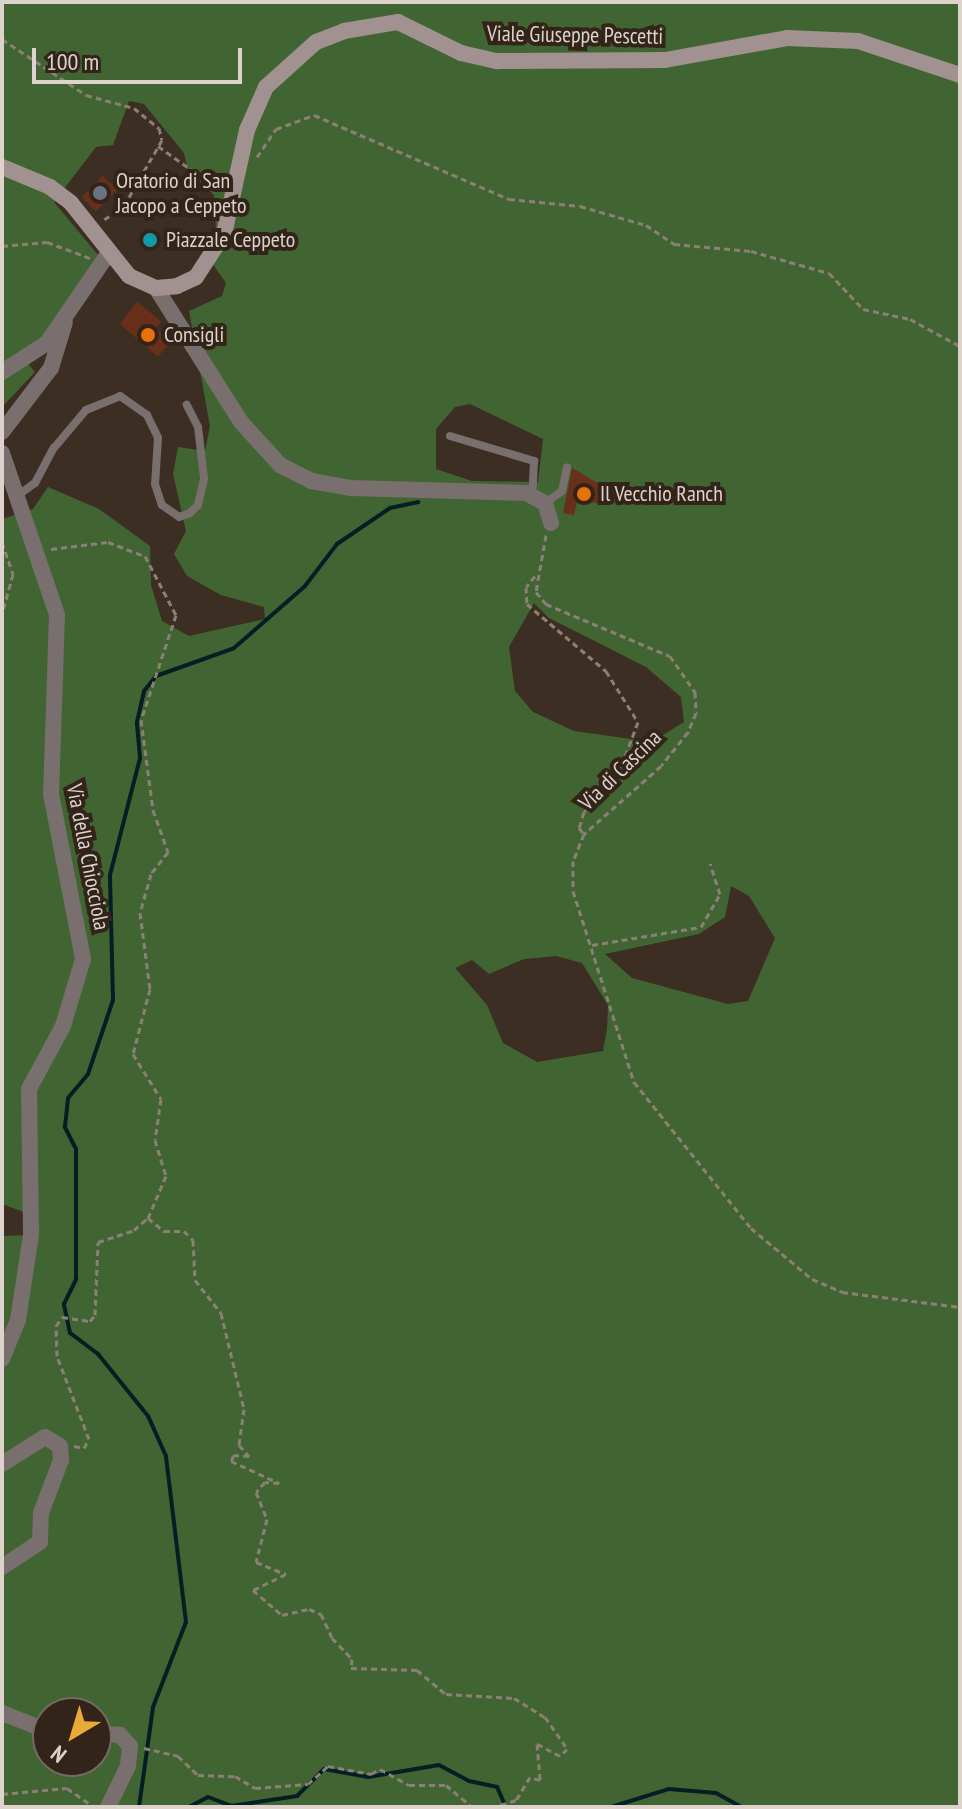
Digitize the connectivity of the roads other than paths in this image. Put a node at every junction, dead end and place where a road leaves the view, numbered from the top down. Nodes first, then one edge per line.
1 (960, 75) edge
2 (2, 167) edge
3 (102, 260) junction
4 (156, 288) junction
5 (66, 321) junction
6 (2, 372) edge
7 (187, 405) dead end
8 (2, 432) edge
9 (450, 436) dead end
10 (2, 453) edge
11 (567, 468) dead end
12 (16, 496) junction
13 (539, 499) junction
14 (551, 523) road end
15 (2, 1359) edge
16 (2, 1464) edge
17 (2, 1567) edge
18 (2, 1713) edge
19 (32, 1725) edge
20 (112, 1735) edge
21 (108, 1807) edge

1 - 4 street, Viale Giuseppe Pescetti
2 - 3 street
3 - 4 street
3 - 5 street
4 - 13 street
5 - 6 street
5 - 8 street
7 - 12 lane
9 - 13 lane
10 - 12 street, Via della Chiocciola
11 - 13 lane
12 - 15 street, Via della Chiocciola
13 - 14 street
16 - 17 street
18 - 19 street
20 - 21 street

